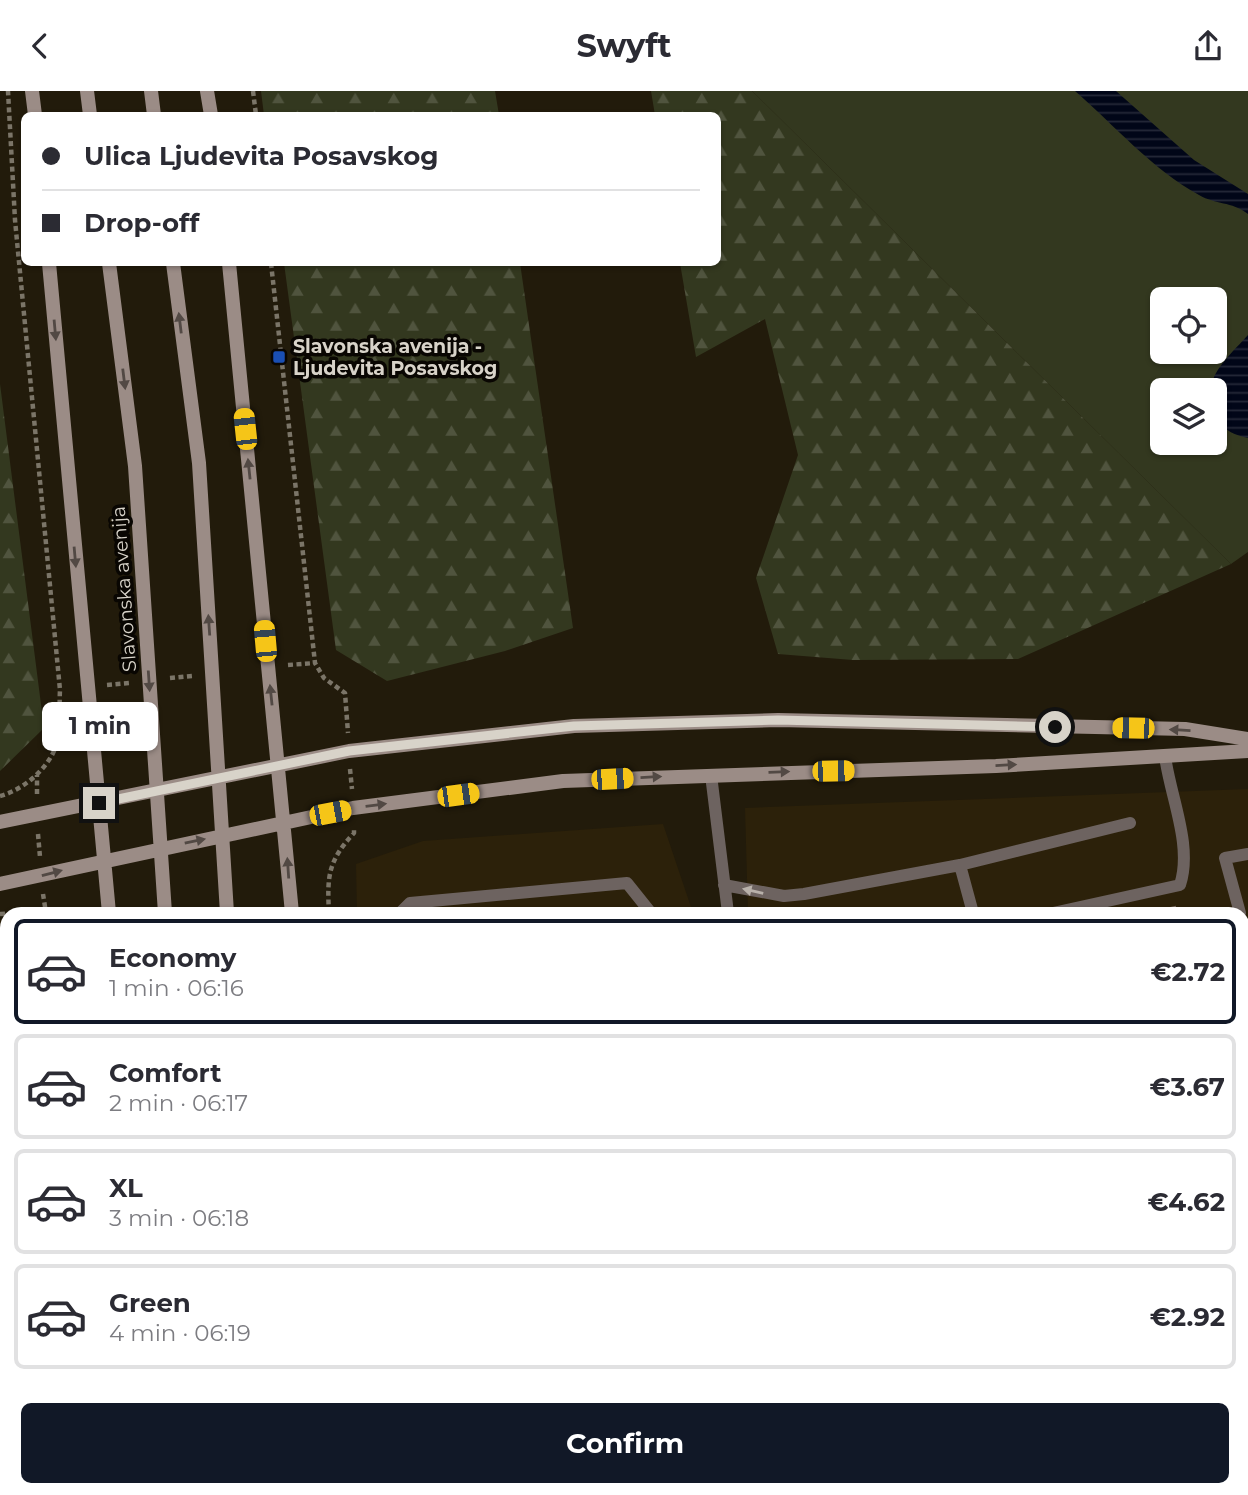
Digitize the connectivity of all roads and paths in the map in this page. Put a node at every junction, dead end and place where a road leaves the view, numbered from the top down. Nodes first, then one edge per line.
1 (8, 91) edge
2 (32, 91) edge
3 (87, 91) edge
4 (151, 91) edge
5 (207, 91) edge
6 (253, 91) edge
7 (35, 112) edge
8 (90, 112) edge
9 (154, 112) edge
10 (210, 112) edge
11 (256, 112) edge
12 (50, 266) edge
13 (109, 266) edge
14 (173, 266) edge
15 (229, 266) edge
16 (271, 266) edge
17 (315, 663) junction
18 (295, 664) dead end
19 (202, 674) dead end
20 (162, 679) dead end
21 (136, 682) dead end
22 (109, 685) dead end
23 (345, 703) dead end
24 (1248, 739) edge
25 (1248, 751) edge
26 (1165, 756) junction
27 (278, 763) junction
28 (37, 775) junction
29 (711, 775) junction
30 (37, 789) dead end
31 (0, 796) edge
32 (99, 803) junction
33 (0, 821) edge
34 (285, 822) junction
35 (1130, 823) dead end
36 (354, 825) dead end
37 (1248, 854) edge
38 (104, 860) junction
39 (960, 865) junction
40 (0, 884) edge
41 (723, 884) junction
42 (108, 907) edge
43 (165, 907) edge
44 (227, 907) edge
45 (292, 907) edge
46 (329, 907) edge
47 (406, 907) edge
48 (646, 907) edge
49 (727, 907) edge
50 (971, 907) edge
51 (1080, 907) edge
52 (1238, 907) edge

1 - 28 path
2 - 7 main road
3 - 8 main road
4 - 9 main road
5 - 10 main road
6 - 11 path
12 -> 32 main road
13 -> 43 main road, Slavonska avenija
44 -> 14 main road
27 -> 15 main road
16 - 17 path
17 - 18 path
17 - 23 path
19 - 20 path
21 - 22 path
24 -> 27 main road
25 - 26 main road
29 -> 26 main road
26 - 51 lane
27 - 32 main road
27 - 34 main road
28 - 30 path
28 - 31 path
34 -> 29 main road
29 - 41 lane
32 - 33 main road
32 - 38 main road
38 -> 34 main road
45 -> 34 main road
35 - 39 lane
36 - 46 path
37 - 52 lane
40 -> 38 main road
38 - 42 main road
39 -> 41 lane
39 - 50 lane
41 - 49 lane
47 - 48 lane

